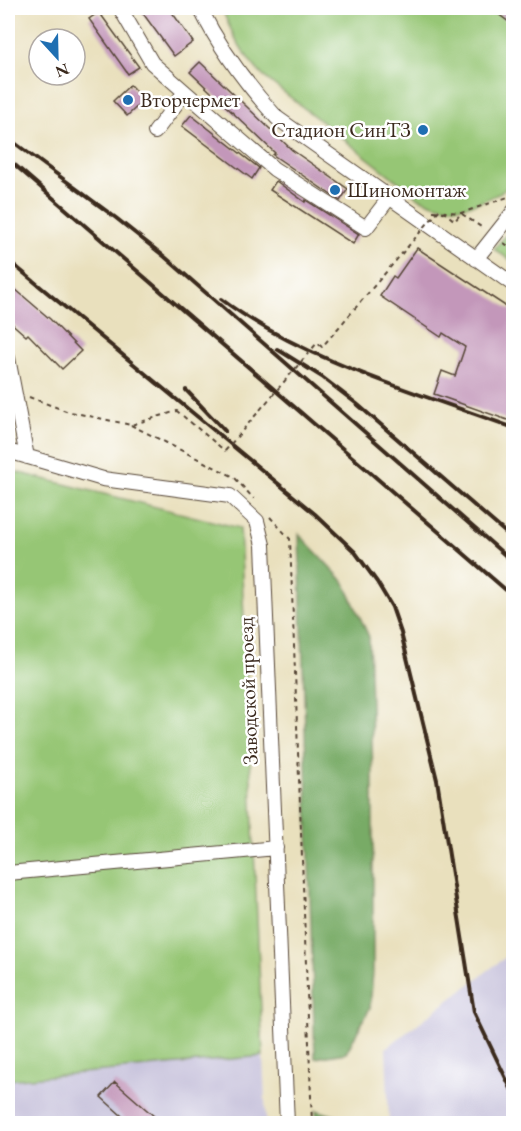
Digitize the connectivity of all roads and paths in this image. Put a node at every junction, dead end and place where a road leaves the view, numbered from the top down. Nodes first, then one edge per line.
1 (120, 8) edge
2 (200, 8) edge
3 (185, 92) junction
4 (155, 132) dead end
5 (513, 195) edge
6 (388, 198) junction
7 (427, 211) dead end
8 (513, 211) edge
9 (461, 213) junction
10 (476, 259) junction
11 (513, 285) edge
12 (8, 358) edge
13 (13, 391) junction
14 (8, 451) edge
15 (27, 457) junction
16 (276, 848) junction
17 (8, 873) edge
18 (287, 1124) edge

1 - 3 street
2 - 6 street
3 - 4 street
3 - 6 street
5 - 9 path
6 - 10 street
7 - 9 path
8 - 10 street
9 - 13 path, bridge
10 - 11 street
12 - 13 street
13 - 15 street
14 - 15 street, Заводской проезд
15 - 16 street, Заводской проезд
16 - 17 street
16 - 18 street, Заводской проезд

